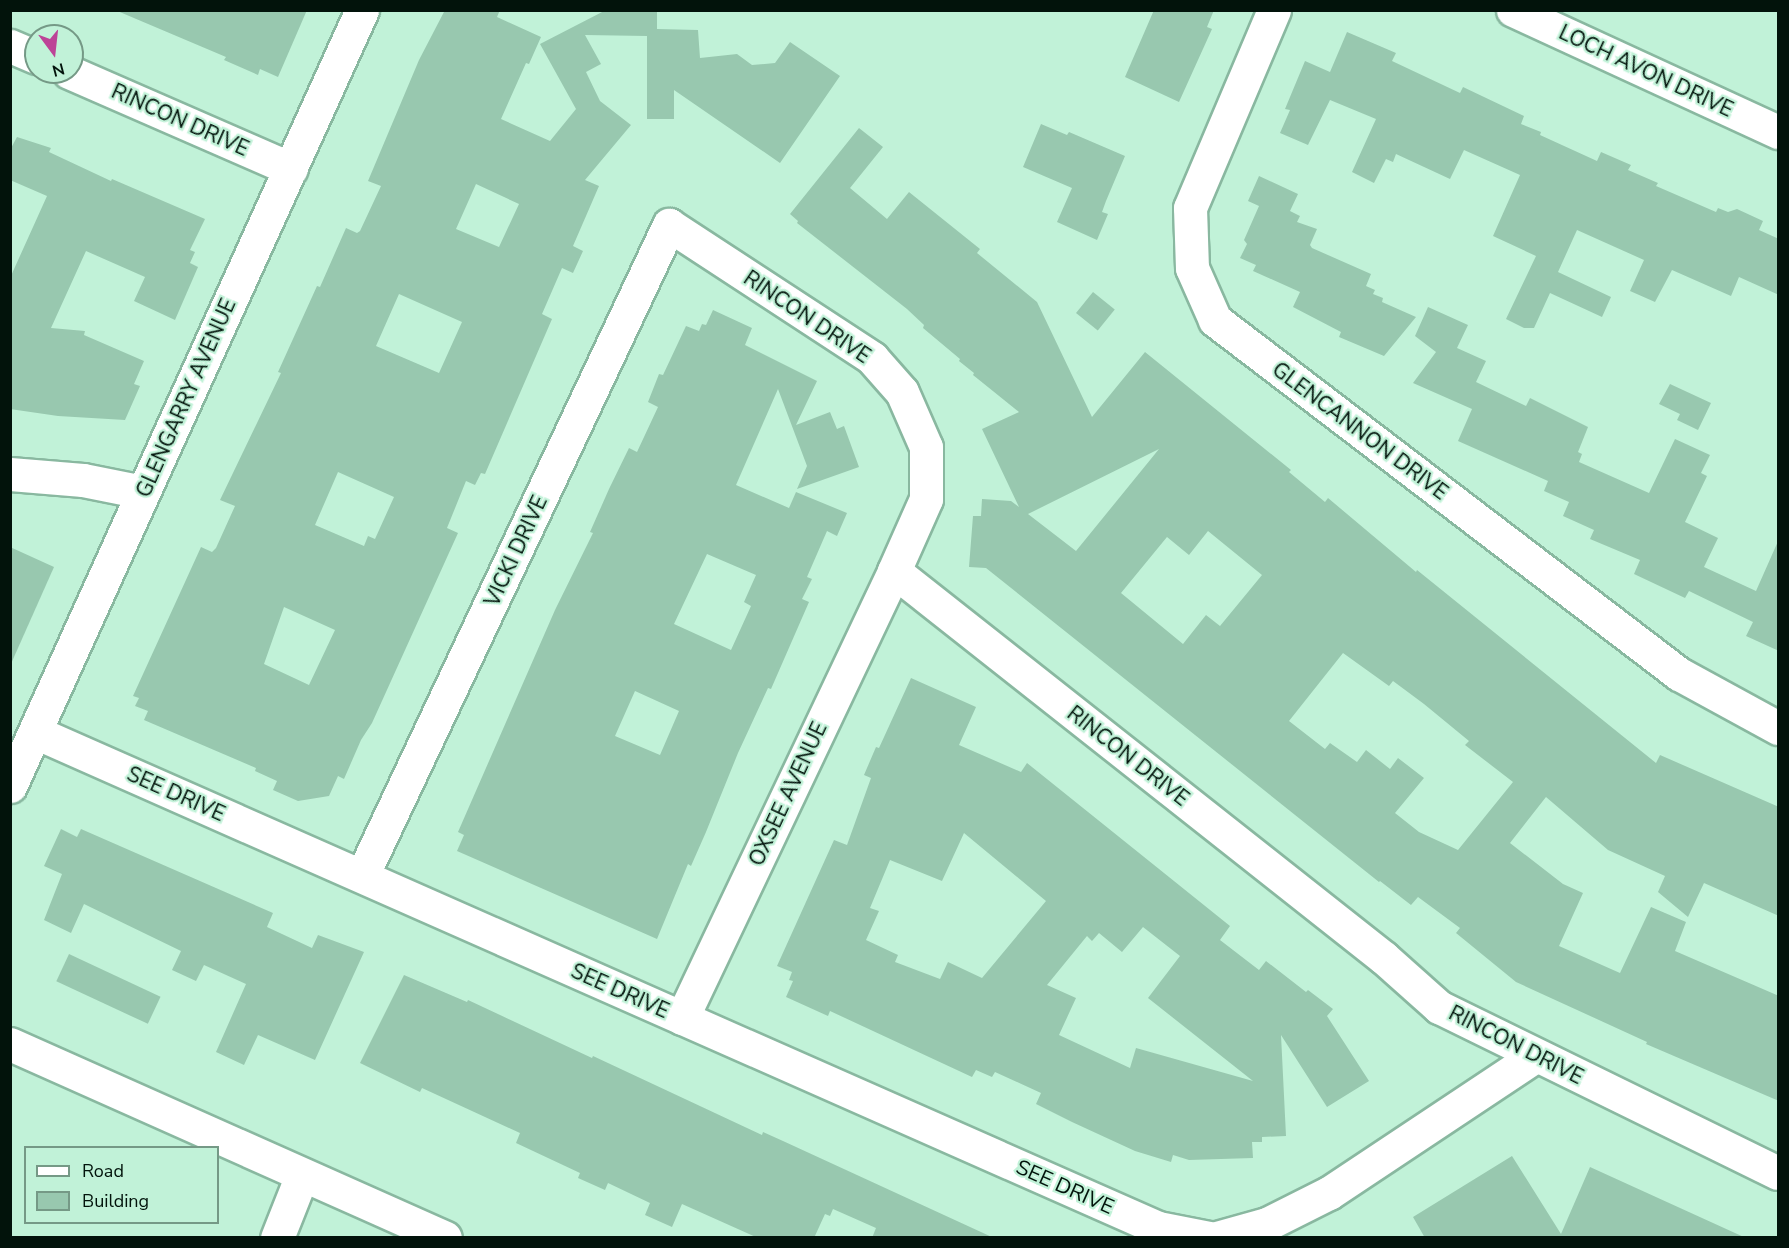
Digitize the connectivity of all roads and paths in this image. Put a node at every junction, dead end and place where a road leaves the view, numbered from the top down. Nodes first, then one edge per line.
1 (362, 10) edge
2 (1274, 10) edge
3 (1513, 10) edge
4 (10, 46) edge
5 (24, 52) edge
6 (84, 79) edge
7 (1779, 132) edge
8 (291, 169) junction
9 (669, 225) joint
10 (10, 474) edge
11 (143, 492) junction
12 (894, 571) junction
13 (1779, 728) edge
14 (35, 732) junction
15 (10, 786) edge
16 (362, 876) junction
17 (682, 1018) junction
18 (10, 1044) edge
19 (1535, 1056) junction
20 (1779, 1173) edge
21 (302, 1174) junction
22 (277, 1238) edge
23 (445, 1238) edge
24 (1209, 1238) edge
25 (1217, 1238) edge

1 - 8 street, GLENGARRY AVENUE
2 - 13 street, GLENCANNON DRIVE
3 - 7 street, LOCH AVON DRIVE
4 - 5 street
6 - 8 street, RINCON DRIVE
8 - 11 street, GLENGARRY AVENUE
9 - 12 street, RINCON DRIVE
9 - 16 street, VICKI DRIVE
10 - 11 street
11 - 14 street, GLENGARRY AVENUE
12 - 17 street, OXSEE AVENUE
12 - 19 street, RINCON DRIVE
14 - 15 street, GLENGARRY AVENUE
14 - 16 street, SEE DRIVE
16 - 17 street, SEE DRIVE
17 - 24 street, SEE DRIVE
18 - 21 street
19 - 20 street, RINCON DRIVE
19 - 25 street
21 - 22 street
21 - 23 street

